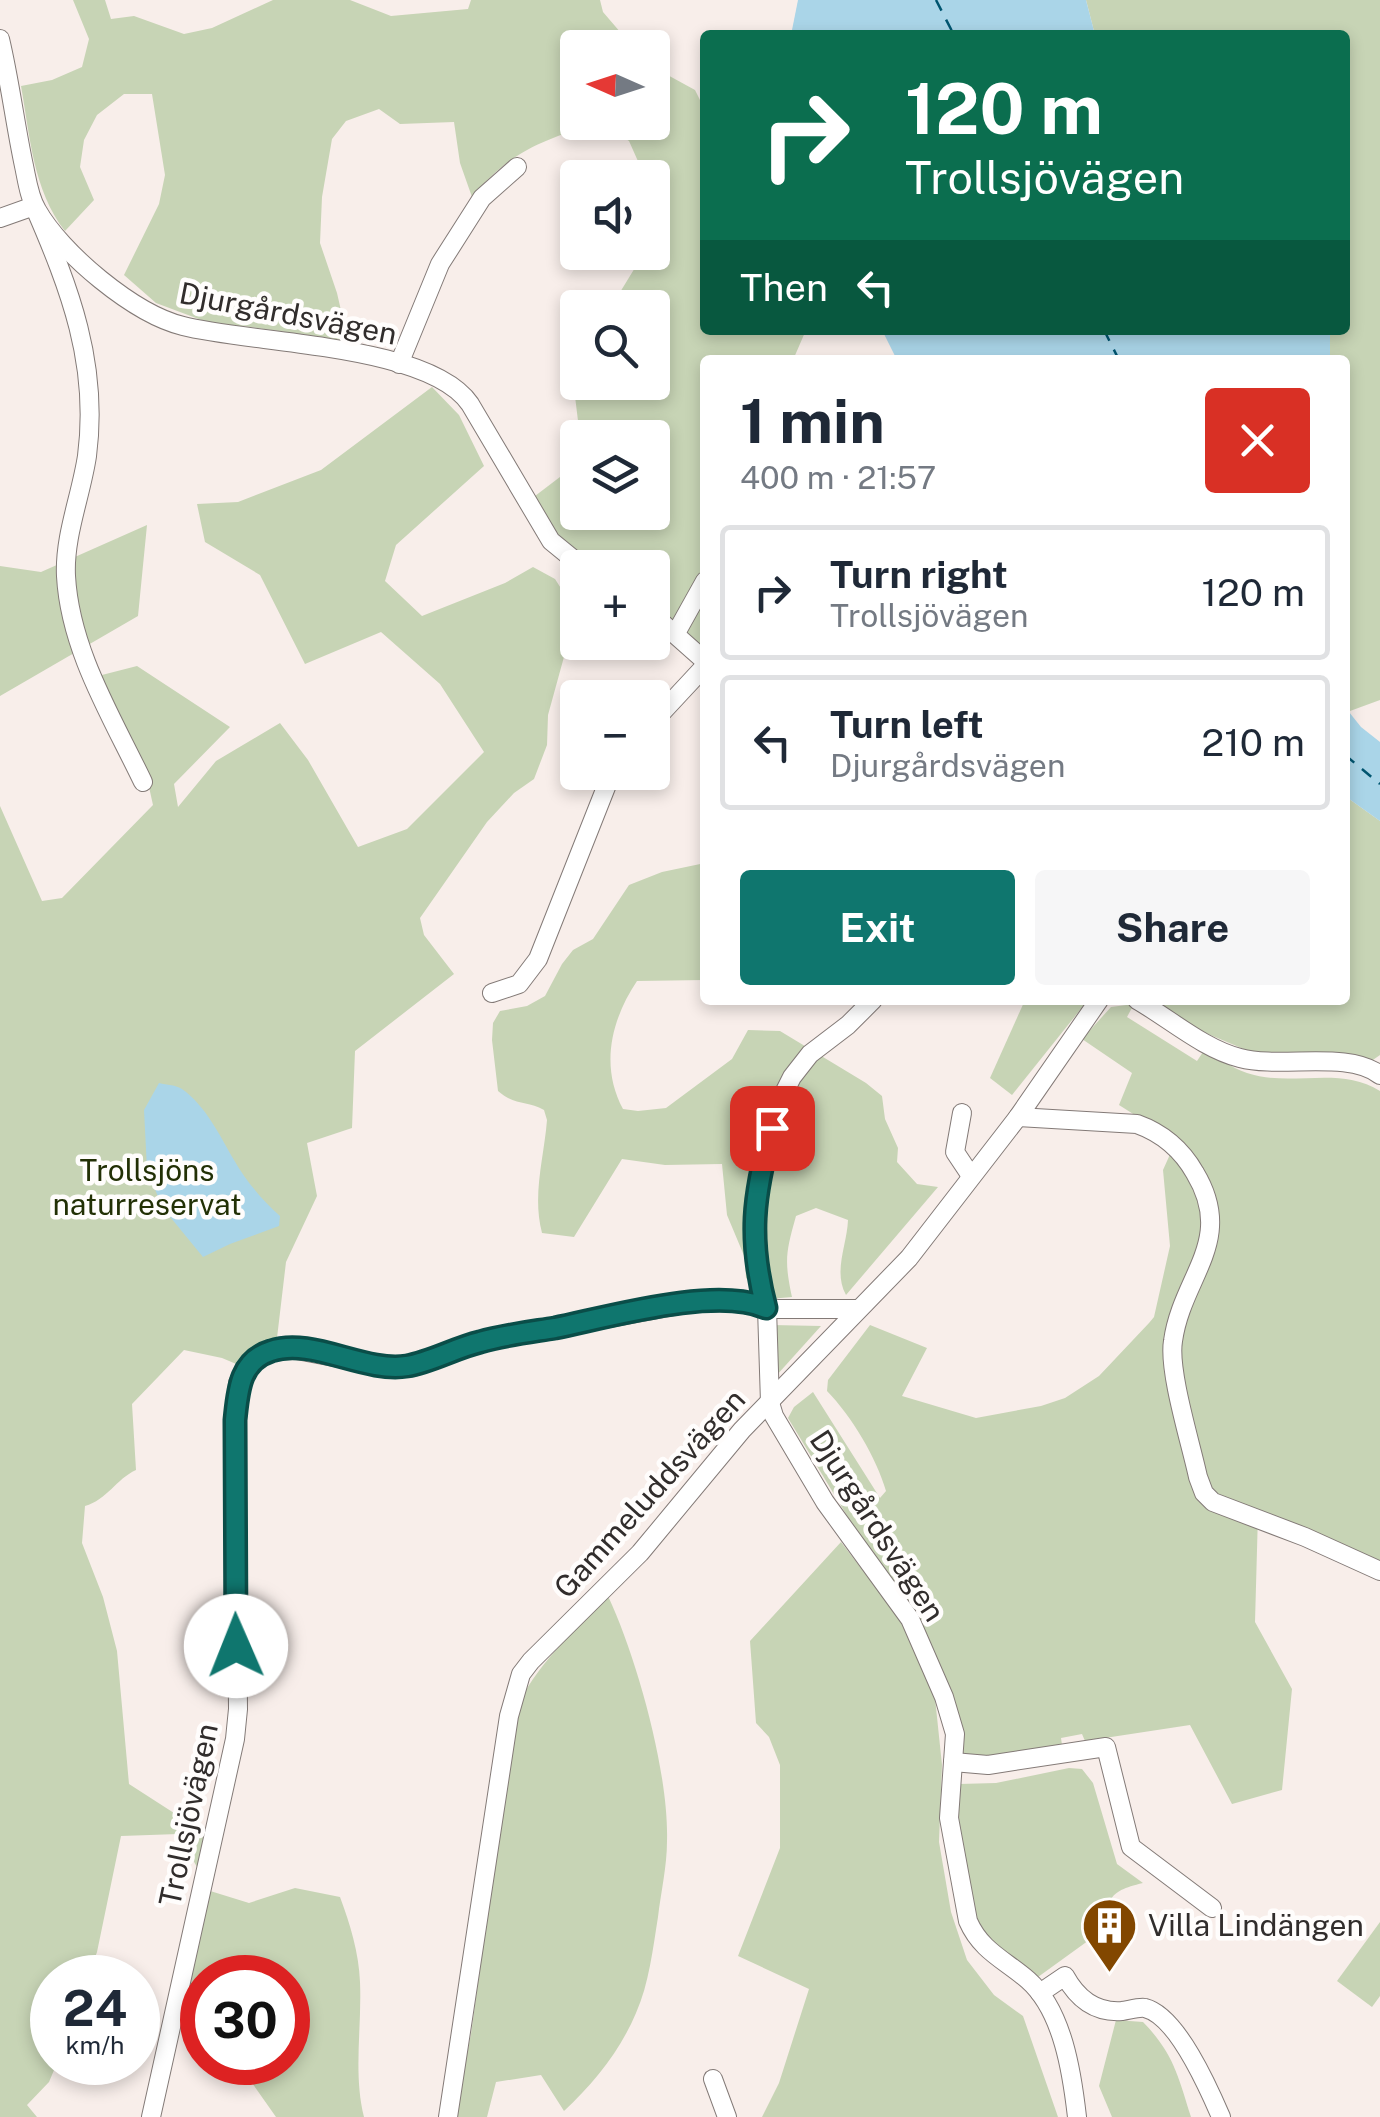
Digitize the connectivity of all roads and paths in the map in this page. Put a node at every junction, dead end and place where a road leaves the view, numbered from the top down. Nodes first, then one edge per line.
1 (0, 39) edge
2 (516, 167) dead end
3 (34, 206) junction
4 (0, 218) edge
5 (399, 364) junction
6 (562, 550) edge
7 (700, 590) edge
8 (670, 628) edge
9 (676, 632) junction
10 (700, 658) edge
11 (700, 670) edge
12 (670, 703) edge
13 (143, 782) dead end
14 (605, 790) edge
15 (492, 993) dead end
16 (868, 1005) edge
17 (1096, 1005) edge
18 (1145, 1005) edge
19 (1380, 1075) edge
20 (962, 1113) dead end
21 (1018, 1118) junction
22 (971, 1176) junction
23 (766, 1308) junction
24 (857, 1309) junction
25 (770, 1404) junction
26 (1380, 1571) edge
27 (953, 1762) junction
28 (1212, 1908) dead end
29 (1040, 1993) junction
30 (713, 2080) dead end
31 (151, 2117) edge
32 (448, 2117) edge
33 (727, 2117) edge
34 (1078, 2117) edge
35 (1221, 2117) edge

1 - 3 street, Djurgårdsvägen
2 - 5 street
3 - 4 street
3 - 5 street, Djurgårdsvägen
3 - 13 street
5 - 6 street, Djurgårdsvägen
7 - 9 street
8 - 9 street
9 - 10 street
11 - 12 street
14 - 15 street
16 - 23 street, Djurgårdsvägen
17 - 21 street, Gammeluddsvägen
18 - 19 street
20 - 22 street
21 - 22 street, Gammeluddsvägen
21 - 26 street
22 - 24 street, Gammeluddsvägen
23 - 24 street, Trollsjövägen
23 - 25 street, Djurgårdsvägen
23 - 31 street, Trollsjövägen
24 - 25 street, Gammeluddsvägen
25 - 27 street, Djurgårdsvägen
25 - 32 street, Gammeluddsvägen
27 - 28 street
27 - 29 street, Djurgårdsvägen
29 - 34 street, Djurgårdsvägen
29 - 35 street
30 - 33 street

